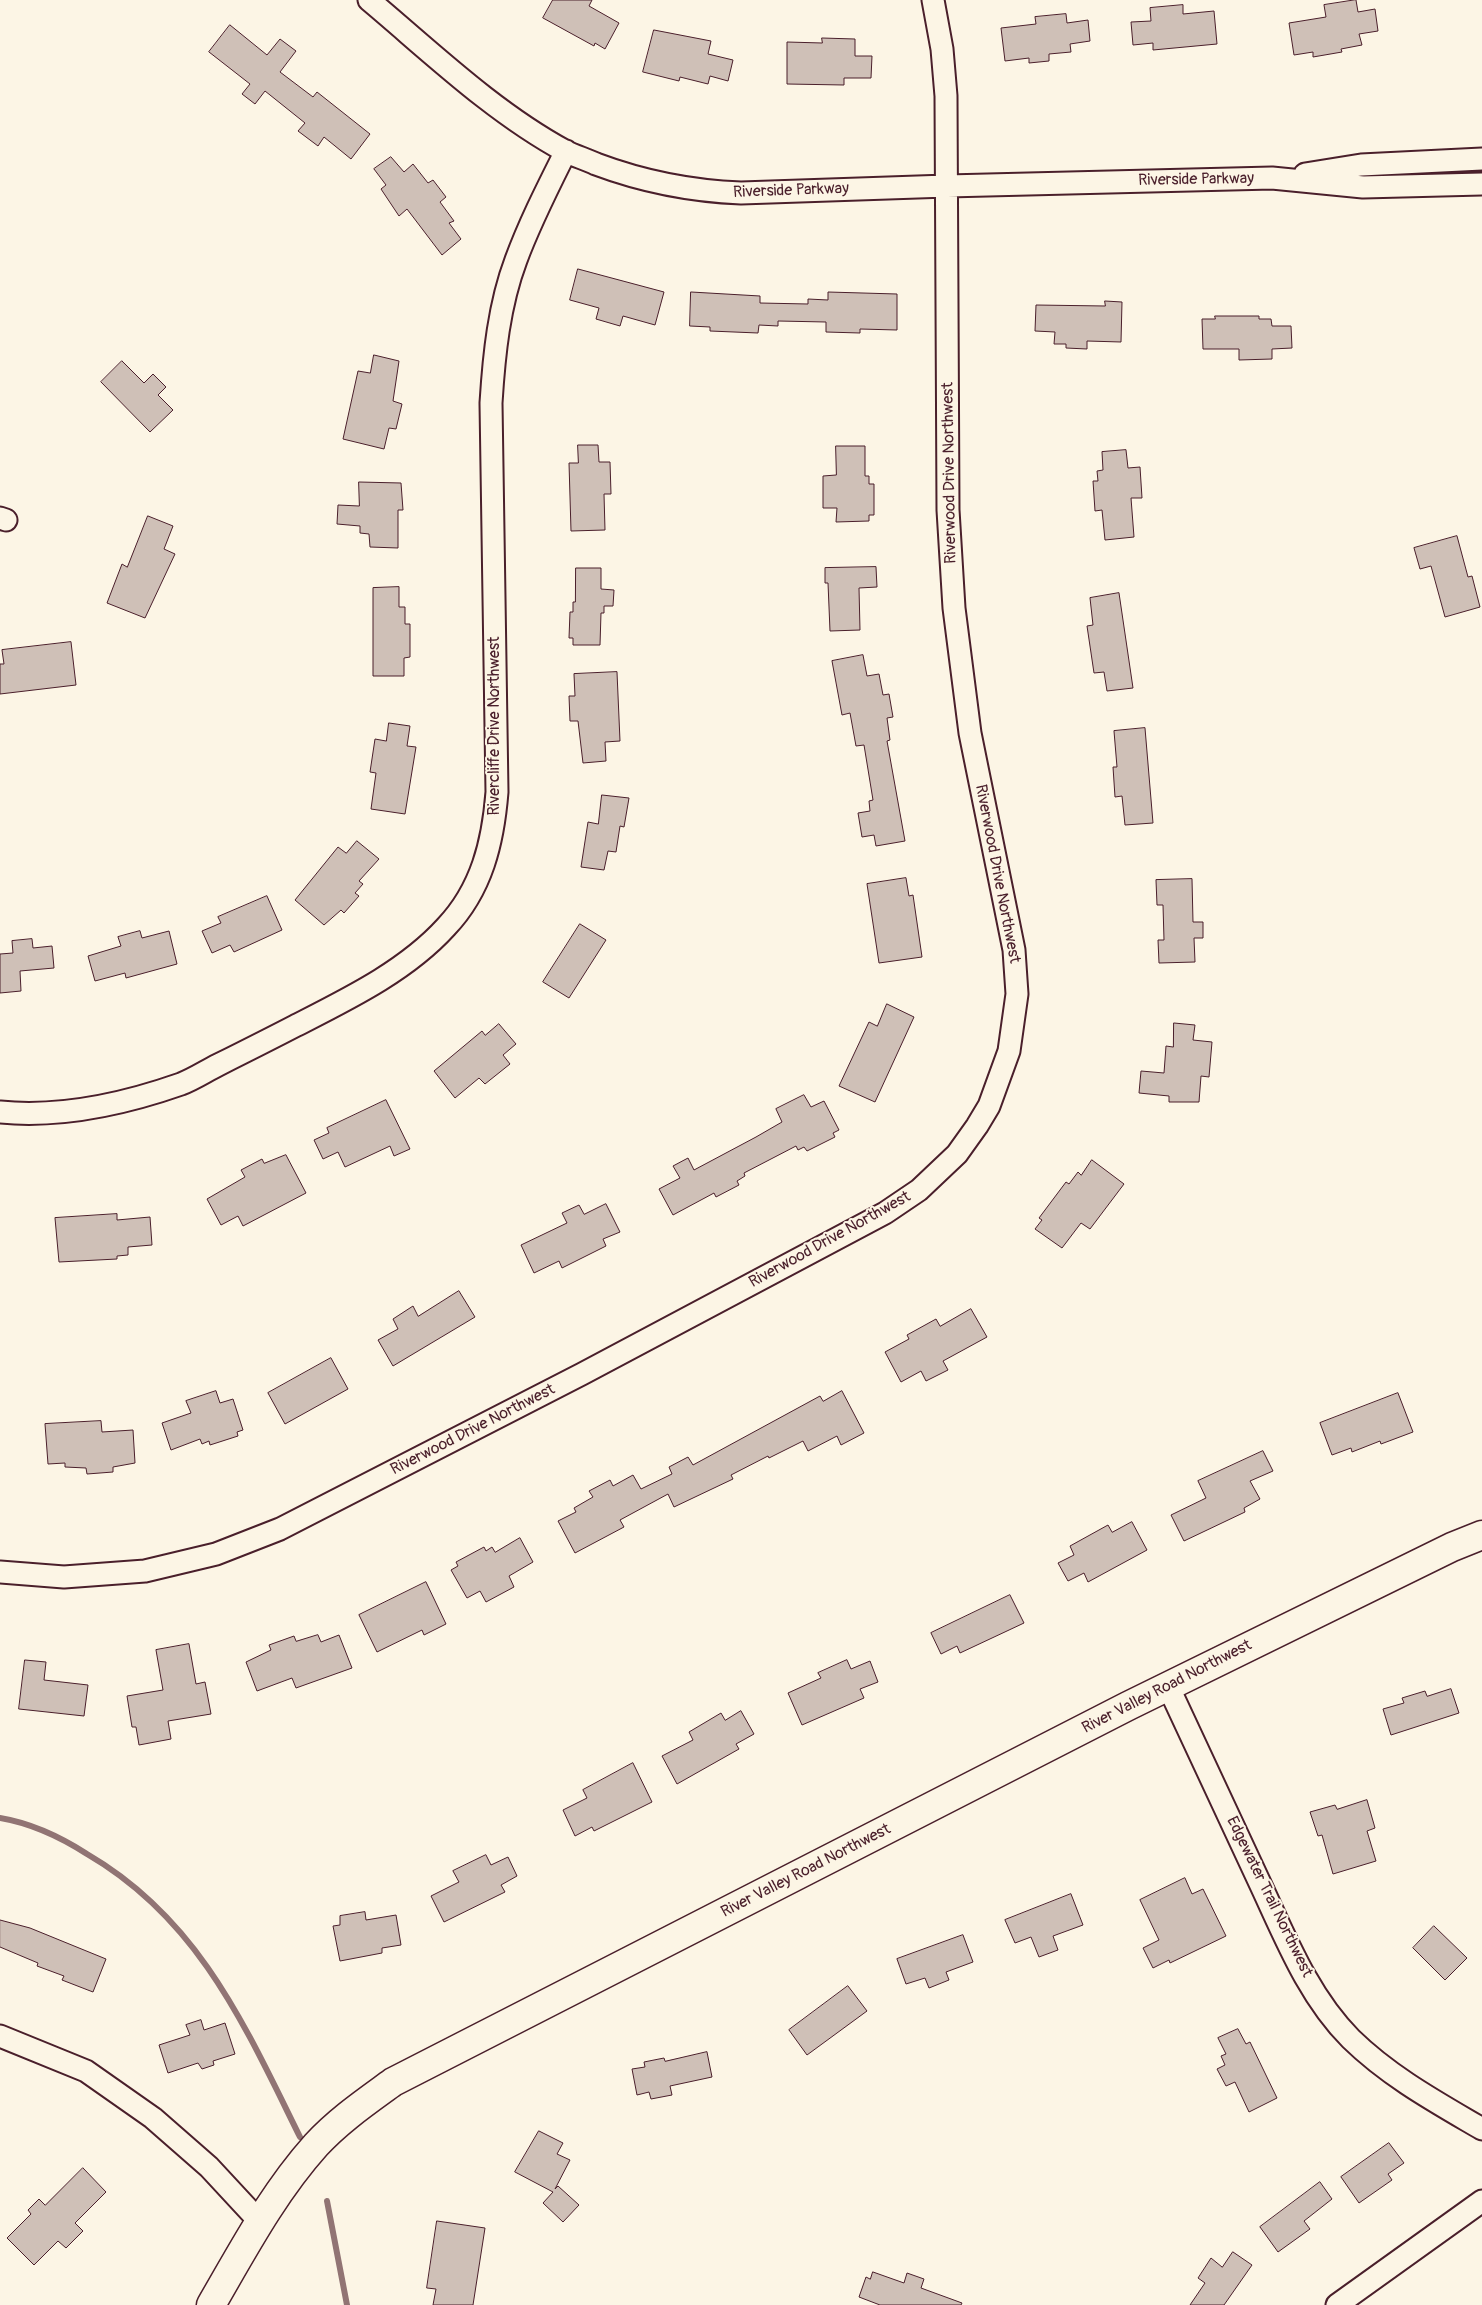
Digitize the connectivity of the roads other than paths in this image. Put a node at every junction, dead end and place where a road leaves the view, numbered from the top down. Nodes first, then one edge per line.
1 (368, 0) edge
2 (933, 0) edge
3 (566, 151) junction
4 (1482, 159) edge
5 (1272, 178) junction
6 (1482, 184) edge
7 (947, 186) junction
8 (0, 1112) edge
9 (1482, 1534) edge
10 (0, 1572) edge
11 (1168, 1686) junction
12 (0, 2036) edge
13 (1482, 2129) edge
14 (1482, 2201) edge
15 (260, 2222) junction
16 (211, 2305) edge
17 (1337, 2305) edge

1 - 3 street, Riverside Parkway
2 - 7 street, Riverwood Drive Northwest
3 - 7 street, Riverside Parkway
3 - 8 street, Rivercliffe Drive Northwest
4 - 5 street, Riverside Parkway
5 - 6 street, Riverside Parkway
5 - 7 street, Riverside Parkway
7 - 10 street, Riverwood Drive Northwest
9 - 11 street, River Valley Road Northwest
11 - 13 street, Edgewater Trail Northwest
11 - 15 street, River Valley Road Northwest
12 - 15 street
14 - 17 street
15 - 16 street, River Valley Road Northwest

